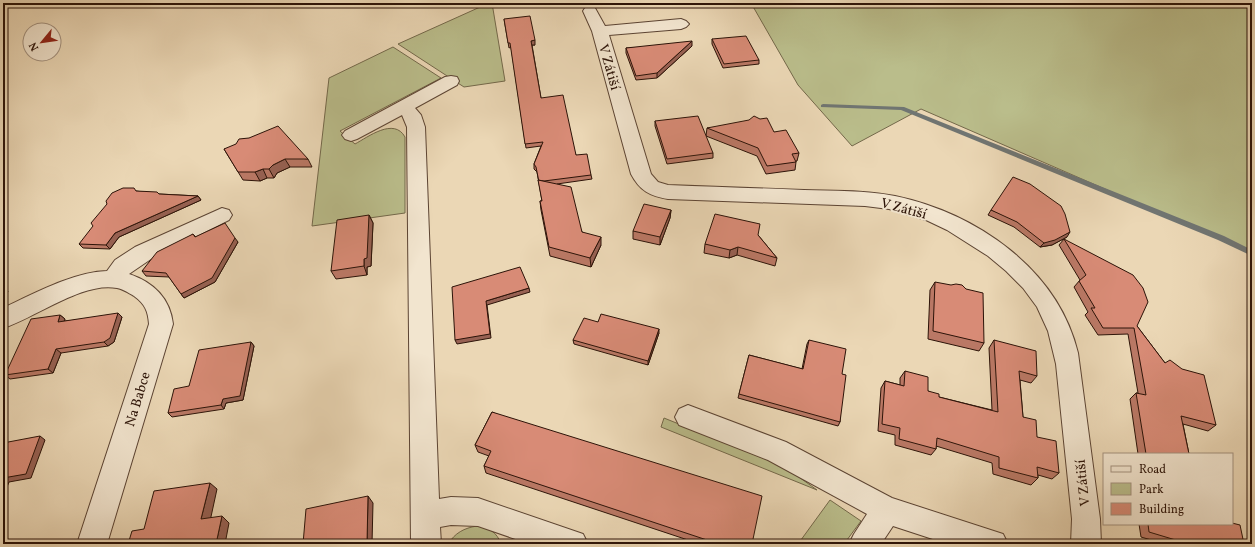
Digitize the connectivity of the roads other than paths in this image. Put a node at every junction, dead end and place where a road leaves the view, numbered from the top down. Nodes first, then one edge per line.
1 (590, 11) dead end
2 (681, 24) dead end
3 (600, 31) junction
4 (452, 81) dead end
5 (404, 106) junction
6 (351, 135) dead end
7 (222, 215) dead end
8 (113, 279) junction
9 (3, 319) edge
10 (688, 418) dead end
11 (887, 510) junction
12 (426, 515) junction
13 (522, 536) edge
14 (92, 544) edge
15 (426, 544) edge
16 (573, 544) edge
17 (864, 544) edge
18 (993, 544) edge
19 (1086, 544) edge

1 - 3 street, V Zátiší
2 - 3 street, V Zátiší
3 - 19 street, V Zátiší
4 - 5 street
5 - 6 street
5 - 12 street
7 - 8 street
8 - 9 street, Na Babce
8 - 14 street, Na Babce
10 - 11 street
11 - 17 street
11 - 18 street
12 - 13 street
12 - 15 street
13 - 16 street

